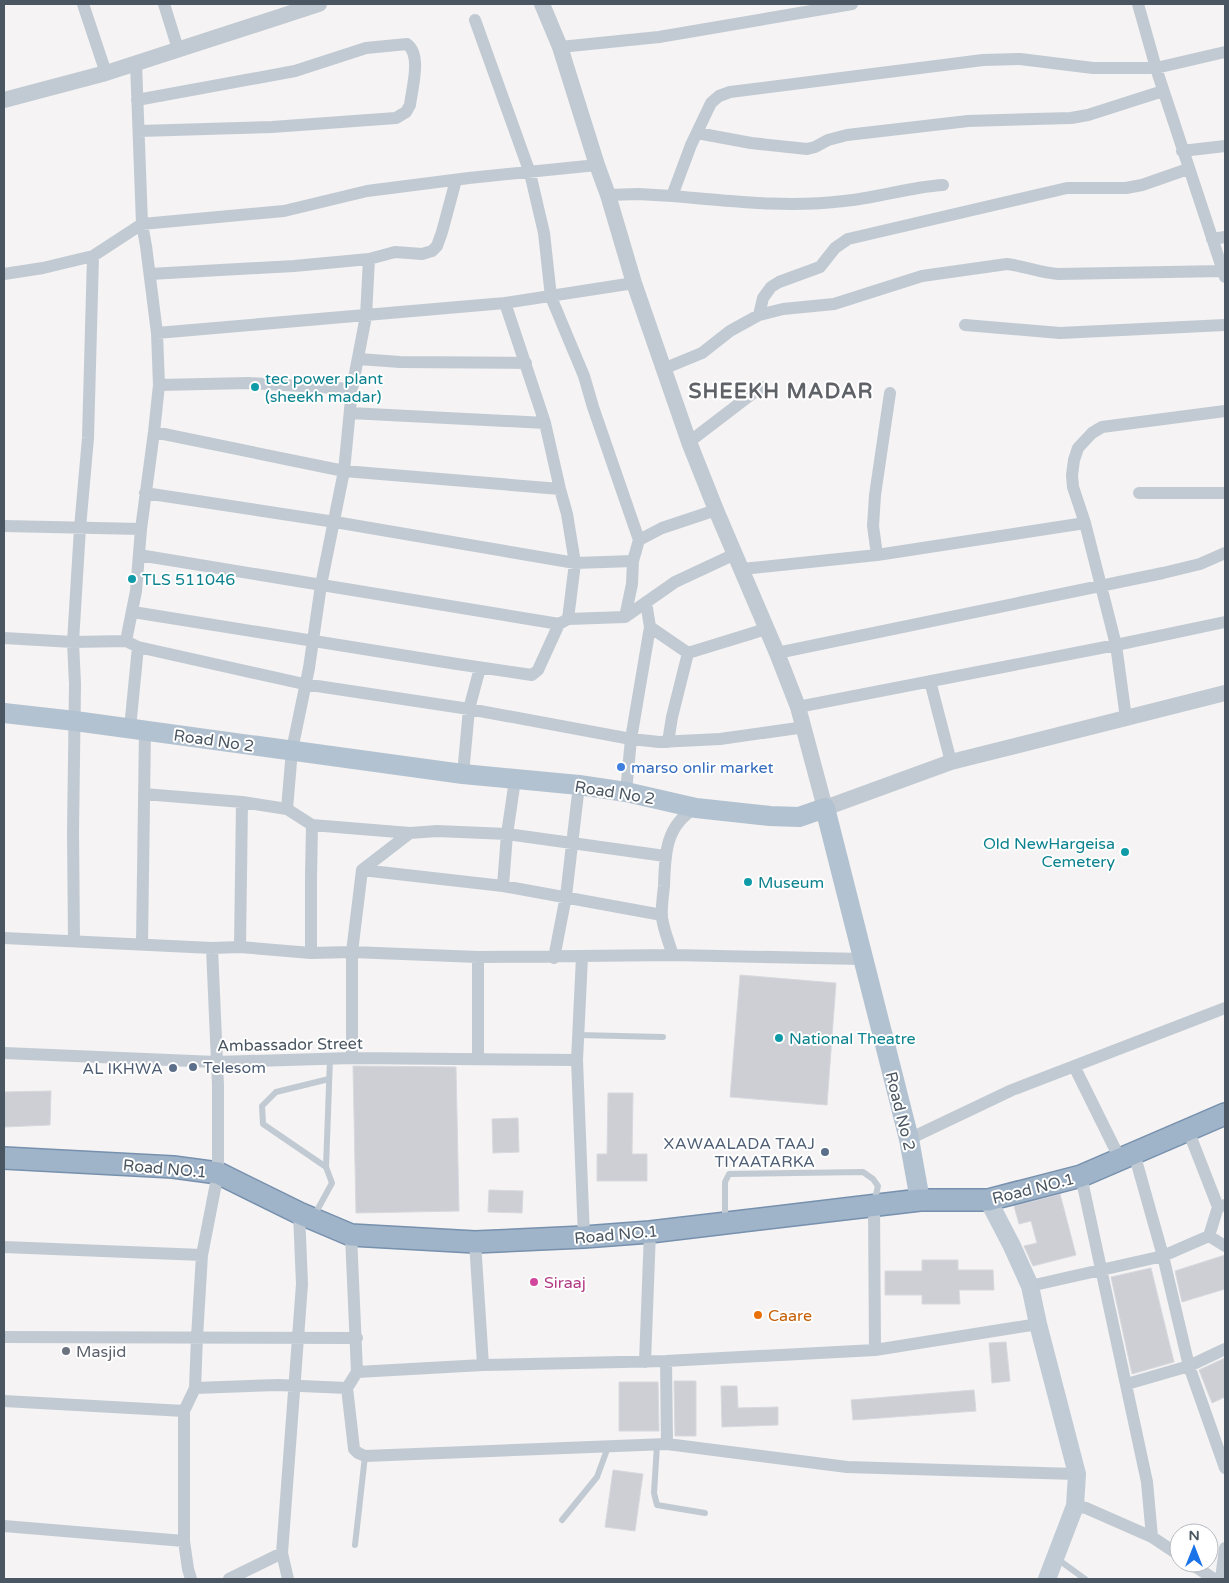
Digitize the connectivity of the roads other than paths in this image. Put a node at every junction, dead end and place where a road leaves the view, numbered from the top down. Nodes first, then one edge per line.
1 (83, 4) edge
2 (164, 4) edge
3 (318, 4) edge
4 (542, 4) edge
5 (852, 4) edge
6 (1138, 4) edge
7 (475, 20) dead end
8 (560, 47) junction
9 (178, 49) junction
10 (1225, 52) edge
11 (136, 63) junction
12 (1156, 68) junction
13 (106, 73) junction
14 (1163, 91) junction
15 (4, 100) edge
16 (137, 100) junction
17 (139, 131) junction
18 (697, 133) junction
19 (1225, 146) edge
20 (1182, 151) junction
21 (597, 165) junction
22 (1188, 169) junction
23 (530, 173) junction
24 (456, 180) junction
25 (943, 185) dead end
26 (608, 196) junction
27 (672, 196) junction
28 (142, 224) junction
29 (1225, 237) edge
30 (1212, 239) junction
31 (92, 256) junction
32 (369, 259) junction
33 (4, 274) edge
34 (150, 274) junction
35 (1224, 274) edge
36 (634, 283) junction
37 (551, 297) junction
38 (505, 304) junction
39 (366, 316) junction
40 (759, 316) junction
41 (965, 325) dead end
42 (1225, 325) edge
43 (157, 333) junction
44 (359, 359) junction
45 (526, 363) junction
46 (663, 369) junction
47 (158, 385) junction
48 (761, 387) dead end
49 (352, 389) junction
50 (890, 393) dead end
51 (1225, 411) edge
52 (350, 413) junction
53 (545, 423) junction
54 (154, 432) junction
55 (689, 442) junction
56 (344, 472) junction
57 (560, 490) junction
58 (145, 493) junction
59 (1139, 493) dead end
60 (1225, 493) edge
61 (716, 510) junction
62 (335, 522) junction
63 (1084, 523) junction
64 (4, 526) edge
65 (80, 528) junction
66 (141, 529) junction
67 (639, 540) junction
68 (1225, 553) edge
69 (139, 554) junction
70 (735, 554) junction
71 (877, 555) junction
72 (633, 561) junction
73 (575, 563) junction
74 (742, 569) junction
75 (1100, 585) junction
76 (321, 586) junction
77 (646, 602) junction
78 (133, 612) junction
79 (624, 617) junction
80 (563, 621) junction
81 (1225, 622) edge
82 (650, 627) junction
83 (766, 629) junction
84 (4, 638) edge
85 (126, 641) junction
86 (313, 641) junction
87 (73, 642) junction
88 (1116, 645) junction
89 (138, 647) junction
90 (688, 653) junction
91 (777, 653) junction
92 (480, 668) junction
93 (930, 682) junction
94 (304, 684) junction
95 (1225, 693) edge
96 (798, 707) junction
97 (469, 709) junction
98 (4, 713) edge
99 (1126, 718) junction
100 (75, 721) junction
101 (805, 727) junction
102 (137, 729) junction
103 (631, 739) junction
104 (668, 742) junction
105 (292, 750) junction
106 (951, 762) junction
107 (464, 774) junction
108 (515, 780) junction
109 (579, 785) junction
110 (626, 792) junction
111 (144, 794) junction
112 (242, 802) junction
113 (696, 808) junction
114 (825, 808) junction
115 (287, 809) junction
116 (312, 825) junction
117 (410, 833) junction
118 (507, 834) junction
119 (573, 842) junction
120 (665, 856) junction
121 (362, 870) junction
122 (504, 886) junction
123 (566, 896) junction
124 (662, 915) junction
125 (4, 938) edge
126 (74, 941) junction
127 (142, 945) junction
128 (212, 948) junction
129 (240, 948) junction
130 (352, 952) junction
131 (312, 953) junction
132 (673, 955) junction
133 (478, 957) junction
134 (582, 957) junction
135 (554, 958) junction
136 (863, 960) junction
137 (1225, 1008) edge
138 (577, 1035) junction
139 (663, 1037) dead end
140 (4, 1053) edge
141 (352, 1058) junction
142 (478, 1058) junction
143 (330, 1059) junction
144 (577, 1060) junction
145 (216, 1062) junction
146 (1074, 1066) junction
147 (329, 1079) junction
148 (1225, 1114) edge
149 (1188, 1130) junction
150 (909, 1140) junction
151 (1127, 1156) junction
152 (4, 1158) edge
153 (326, 1167) junction
154 (218, 1173) junction
155 (1082, 1176) junction
156 (920, 1200) junction
157 (988, 1200) junction
158 (874, 1205) junction
159 (1222, 1206) edge
160 (306, 1216) junction
161 (725, 1223) junction
162 (650, 1232) junction
163 (351, 1235) junction
164 (1209, 1236) junction
165 (584, 1237) junction
166 (475, 1242) junction
167 (1225, 1246) edge
168 (4, 1247) edge
169 (202, 1255) junction
170 (1163, 1256) junction
171 (1103, 1270) junction
172 (1030, 1286) junction
173 (1038, 1324) junction
174 (299, 1336) junction
175 (4, 1337) edge
176 (197, 1337) junction
177 (357, 1338) junction
178 (1225, 1349) edge
179 (875, 1350) junction
180 (645, 1362) junction
181 (666, 1362) junction
182 (483, 1365) junction
183 (1189, 1366) junction
184 (357, 1372) junction
185 (1127, 1384) junction
186 (294, 1387) junction
187 (195, 1388) junction
188 (347, 1388) junction
189 (4, 1401) edge
190 (184, 1411) junction
191 (662, 1444) junction
192 (608, 1447) junction
193 (365, 1456) junction
194 (1225, 1468) edge
195 (1077, 1474) junction
196 (1075, 1506) junction
197 (705, 1513) dead end
198 (562, 1520) dead end
199 (4, 1526) edge
200 (1152, 1537) junction
201 (184, 1540) junction
202 (355, 1545) dead end
203 (1169, 1548) edge
204 (1225, 1548) edge
205 (282, 1553) junction
206 (1056, 1557) junction
207 (191, 1579) edge
208 (229, 1579) edge
209 (288, 1579) edge
210 (1047, 1579) edge
211 (1085, 1579) edge
212 (1221, 1579) edge

1 - 13 street
2 - 9 street
3 - 9 street
4 - 8 street
5 - 8 street
6 - 12 street
7 - 23 street
8 - 21 street
9 - 11 street
10 - 12 street
11 - 13 street
11 - 16 street
12 - 14 street
12 - 18 street
13 - 15 street
14 - 18 street
14 - 20 street
16 - 17 street
16 - 17 street
17 - 28 street
18 - 27 street
19 - 20 street
20 - 22 street
21 - 23 street
21 - 26 street
22 - 30 street
22 - 40 street
23 - 24 street
23 - 37 street
24 - 28 street
24 - 32 street
25 - 27 street
26 - 27 street
26 - 36 street
28 - 31 street
28 - 34 street
29 - 30 street
30 - 35 street
31 - 33 street
31 - 65 street
32 - 34 street
32 - 39 street
34 - 43 street
35 - 40 street
36 - 37 street
36 - 46 street
37 - 38 street
37 - 67 street
38 - 39 street
38 - 45 street
39 - 43 street
39 - 44 street
40 - 46 street
41 - 42 street
43 - 47 street
44 - 45 street
44 - 49 street
45 - 53 street
46 - 55 street
47 - 49 street
47 - 54 street
48 - 55 street
49 - 52 street
50 - 71 street
51 - 63 street
52 - 53 street
52 - 56 street
53 - 57 street
54 - 56 street
54 - 58 street
55 - 61 street
56 - 57 street
56 - 62 street
57 - 73 street
58 - 62 street
58 - 66 street
59 - 60 street
61 - 67 street
61 - 70 street
62 - 73 street
62 - 76 street
63 - 71 street
63 - 75 street
64 - 65 street
65 - 66 street
65 - 87 street
66 - 69 street
67 - 72 street
68 - 75 street
69 - 76 street
69 - 78 street
70 - 74 street
70 - 77 street
71 - 74 street
72 - 73 street
72 - 79 street
73 - 80 street
74 - 83 street
75 - 88 street
75 - 91 street
76 - 80 street
76 - 86 street
77 - 79 street
77 - 82 street
78 - 85 street
78 - 86 street
79 - 80 street
80 - 92 street
81 - 88 street
82 - 90 street
82 - 103 street
83 - 90 street
83 - 91 street
84 - 87 street
85 - 87 street
85 - 89 street
86 - 92 street
86 - 94 street
87 - 100 street
88 - 93 street
88 - 99 street
89 - 94 street
89 - 102 street
90 - 104 street
91 - 96 street
92 - 97 street
93 - 96 street
93 - 106 street
94 - 97 street
94 - 105 street
95 - 99 street
96 - 101 street
97 - 103 street
97 - 107 street
98 - 100 main road, Road No 2
99 - 106 street
100 - 102 main road, Road No 2
100 - 126 street
101 - 104 street
101 - 114 street
102 - 105 main road, Road No 2
102 - 111 street
103 - 104 street
103 - 110 street
105 - 107 main road, Road No 2
105 - 115 street
106 - 114 street
107 - 108 main road, Road No 2
108 - 109 main road, Road No 2
108 - 118 street
109 - 110 main road, Road No 2
109 - 119 street
110 - 113 main road, Road No 2
111 - 112 street
111 - 127 street
112 - 115 street
112 - 129 street
113 - 114 main road, Road No 2
113 - 120 street
114 - 136 main road, Road No 2
115 - 116 street
116 - 117 street
116 - 131 street
117 - 118 street
117 - 121 street
118 - 119 street
118 - 122 street
119 - 120 street
119 - 123 street
120 - 124 street
121 - 122 street
121 - 130 street
122 - 123 street
123 - 124 street
123 - 135 street
124 - 132 street
125 - 126 street
126 - 127 street
127 - 128 street
128 - 129 street
128 - 145 street
129 - 131 street
130 - 131 street
130 - 133 street
130 - 141 street
132 - 134 street
132 - 136 street
133 - 135 street
133 - 142 street
134 - 135 street
134 - 138 street
136 - 150 main road, Road No 2
137 - 146 street
138 - 139 lane
138 - 144 street
140 - 145 street, Ambassador Street
141 - 142 street, Ambassador Street
141 - 143 street, Ambassador Street
142 - 144 street, Ambassador Street
143 - 145 street, Ambassador Street
143 - 147 lane
144 - 165 street
145 - 154 street
146 - 150 street
146 - 151 street
147 - 153 lane
147 - 153 lane
148 - 149 highway, Road NO.1
149 - 151 highway, Road NO.1
149 - 159 street
150 - 156 main road, Road No 2
151 - 155 highway, Road NO.1
151 - 170 street
152 - 154 highway, Road NO.1
153 - 160 lane
154 - 160 highway, Road NO.1
154 - 169 street
155 - 157 highway, Road NO.1
155 - 171 street
156 - 157 highway, Road NO.1
156 - 158 highway, Road NO.1
157 - 172 main road
158 - 161 highway, Road NO.1
158 - 161 lane
158 - 179 street
159 - 164 street
160 - 163 highway, Road NO.1
160 - 174 street
161 - 162 highway, Road NO.1
162 - 165 highway, Road NO.1
162 - 180 street
163 - 166 highway, Road NO.1
163 - 177 street
164 - 167 street
164 - 170 street
165 - 166 highway, Road NO.1
166 - 182 street
168 - 169 street
169 - 176 street
170 - 171 street
170 - 183 street
171 - 172 street
171 - 185 street
172 - 173 main road
173 - 179 street
173 - 195 main road
174 - 176 street
174 - 177 street
174 - 186 street
175 - 176 street
176 - 187 street
177 - 184 street
178 - 183 street
179 - 181 street
180 - 181 street
180 - 182 street
181 - 191 street
182 - 184 street
183 - 185 street
183 - 194 street
184 - 188 street
185 - 200 street
186 - 187 street
186 - 188 street
186 - 205 street
187 - 190 street
188 - 193 street
189 - 190 street
190 - 201 street
191 - 192 street
191 - 195 street
191 - 197 lane
192 - 193 street
192 - 198 lane
193 - 202 lane
195 - 196 main road
196 - 200 street
196 - 206 main road
199 - 201 street
200 - 203 street
201 - 207 street
204 - 212 street
205 - 208 street
205 - 209 street
206 - 210 main road
206 - 211 lane

